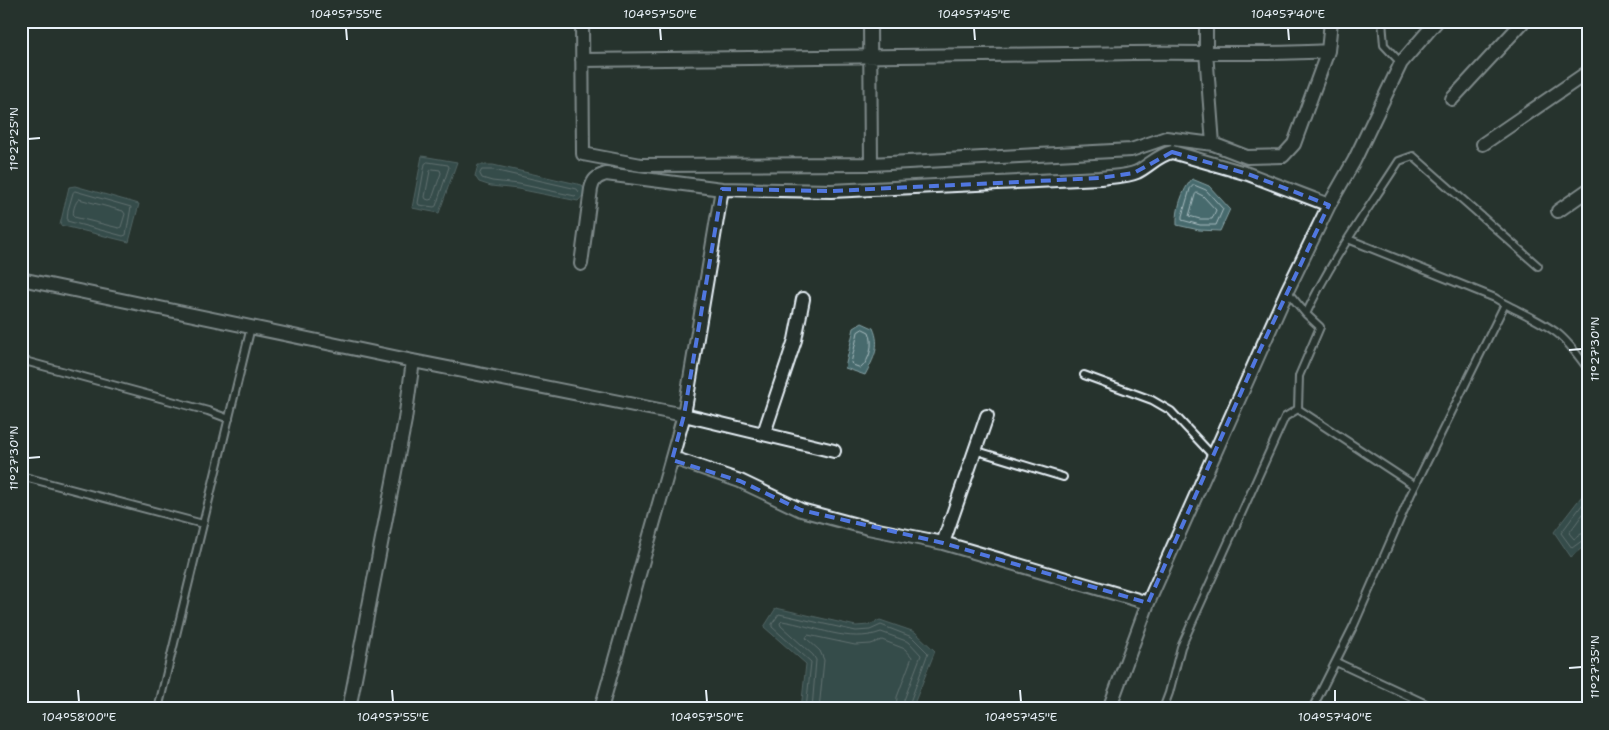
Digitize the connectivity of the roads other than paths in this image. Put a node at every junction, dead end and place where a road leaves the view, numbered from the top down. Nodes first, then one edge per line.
1 (582, 21) edge
2 (870, 21) edge
3 (1206, 21) edge
4 (1331, 21) edge
5 (1382, 21) edge
6 (1437, 21) edge
7 (1524, 21) edge
8 (1328, 51) junction
9 (1206, 52) junction
10 (870, 59) junction
11 (582, 60) junction
12 (1401, 63) junction
13 (1588, 72) edge
14 (1452, 99) dead end
15 (1213, 144) junction
16 (1484, 144) dead end
17 (871, 164) junction
18 (722, 188) junction
19 (1588, 190) edge
20 (1329, 206) junction
21 (1558, 211) dead end
22 (1348, 239) junction
23 (581, 264) dead end
24 (1538, 266) dead end
25 (21, 279) edge
26 (1287, 291) junction
27 (803, 299) dead end
28 (1505, 304) junction
29 (1306, 314) junction
30 (251, 326) junction
31 (21, 360) edge
32 (413, 361) junction
33 (1588, 369) edge
34 (1084, 375) dead end
35 (1298, 410) junction
36 (684, 415) junction
37 (987, 416) dead end
38 (229, 419) junction
39 (764, 434) junction
40 (974, 450) junction
41 (834, 451) dead end
42 (1213, 456) junction
43 (672, 460) junction
44 (21, 476) edge
45 (1063, 477) dead end
46 (1415, 486) junction
47 (204, 524) junction
48 (943, 543) junction
49 (1148, 603) junction
50 (1336, 662) junction
51 (158, 709) edge
52 (349, 709) edge
53 (601, 709) edge
54 (1109, 709) edge
55 (1163, 709) edge
56 (1312, 709) edge
57 (1437, 709) edge

1 - 11 street
2 - 10 street
3 - 9 street
4 - 8 street
5 - 12 lane
6 - 12 street
7 - 14 street
8 - 9 street
8 - 15 street
9 - 10 street
9 - 15 street
10 - 11 street
10 - 17 street
11 - 17 street
12 - 20 street
13 - 16 street
15 - 17 street
18 - 20 street
18 - 23 street
18 - 36 street
19 - 21 street
20 - 26 street
22 - 24 lane
22 - 28 lane
22 - 29 lane
25 - 30 street
26 - 29 lane
26 - 42 street
27 - 39 street
28 - 33 lane
28 - 46 lane
29 - 35 lane
30 - 32 street
30 - 38 lane
31 - 38 lane
32 - 36 street
32 - 52 street
34 - 42 lane
35 - 46 lane
35 - 55 lane
36 - 39 street
36 - 43 street
37 - 40 street
38 - 47 lane
39 - 41 street
40 - 45 lane
40 - 48 street
42 - 49 street
43 - 48 street
43 - 53 street
44 - 47 lane
46 - 50 lane
47 - 51 lane
48 - 49 street
49 - 54 street
50 - 56 lane
50 - 57 lane

